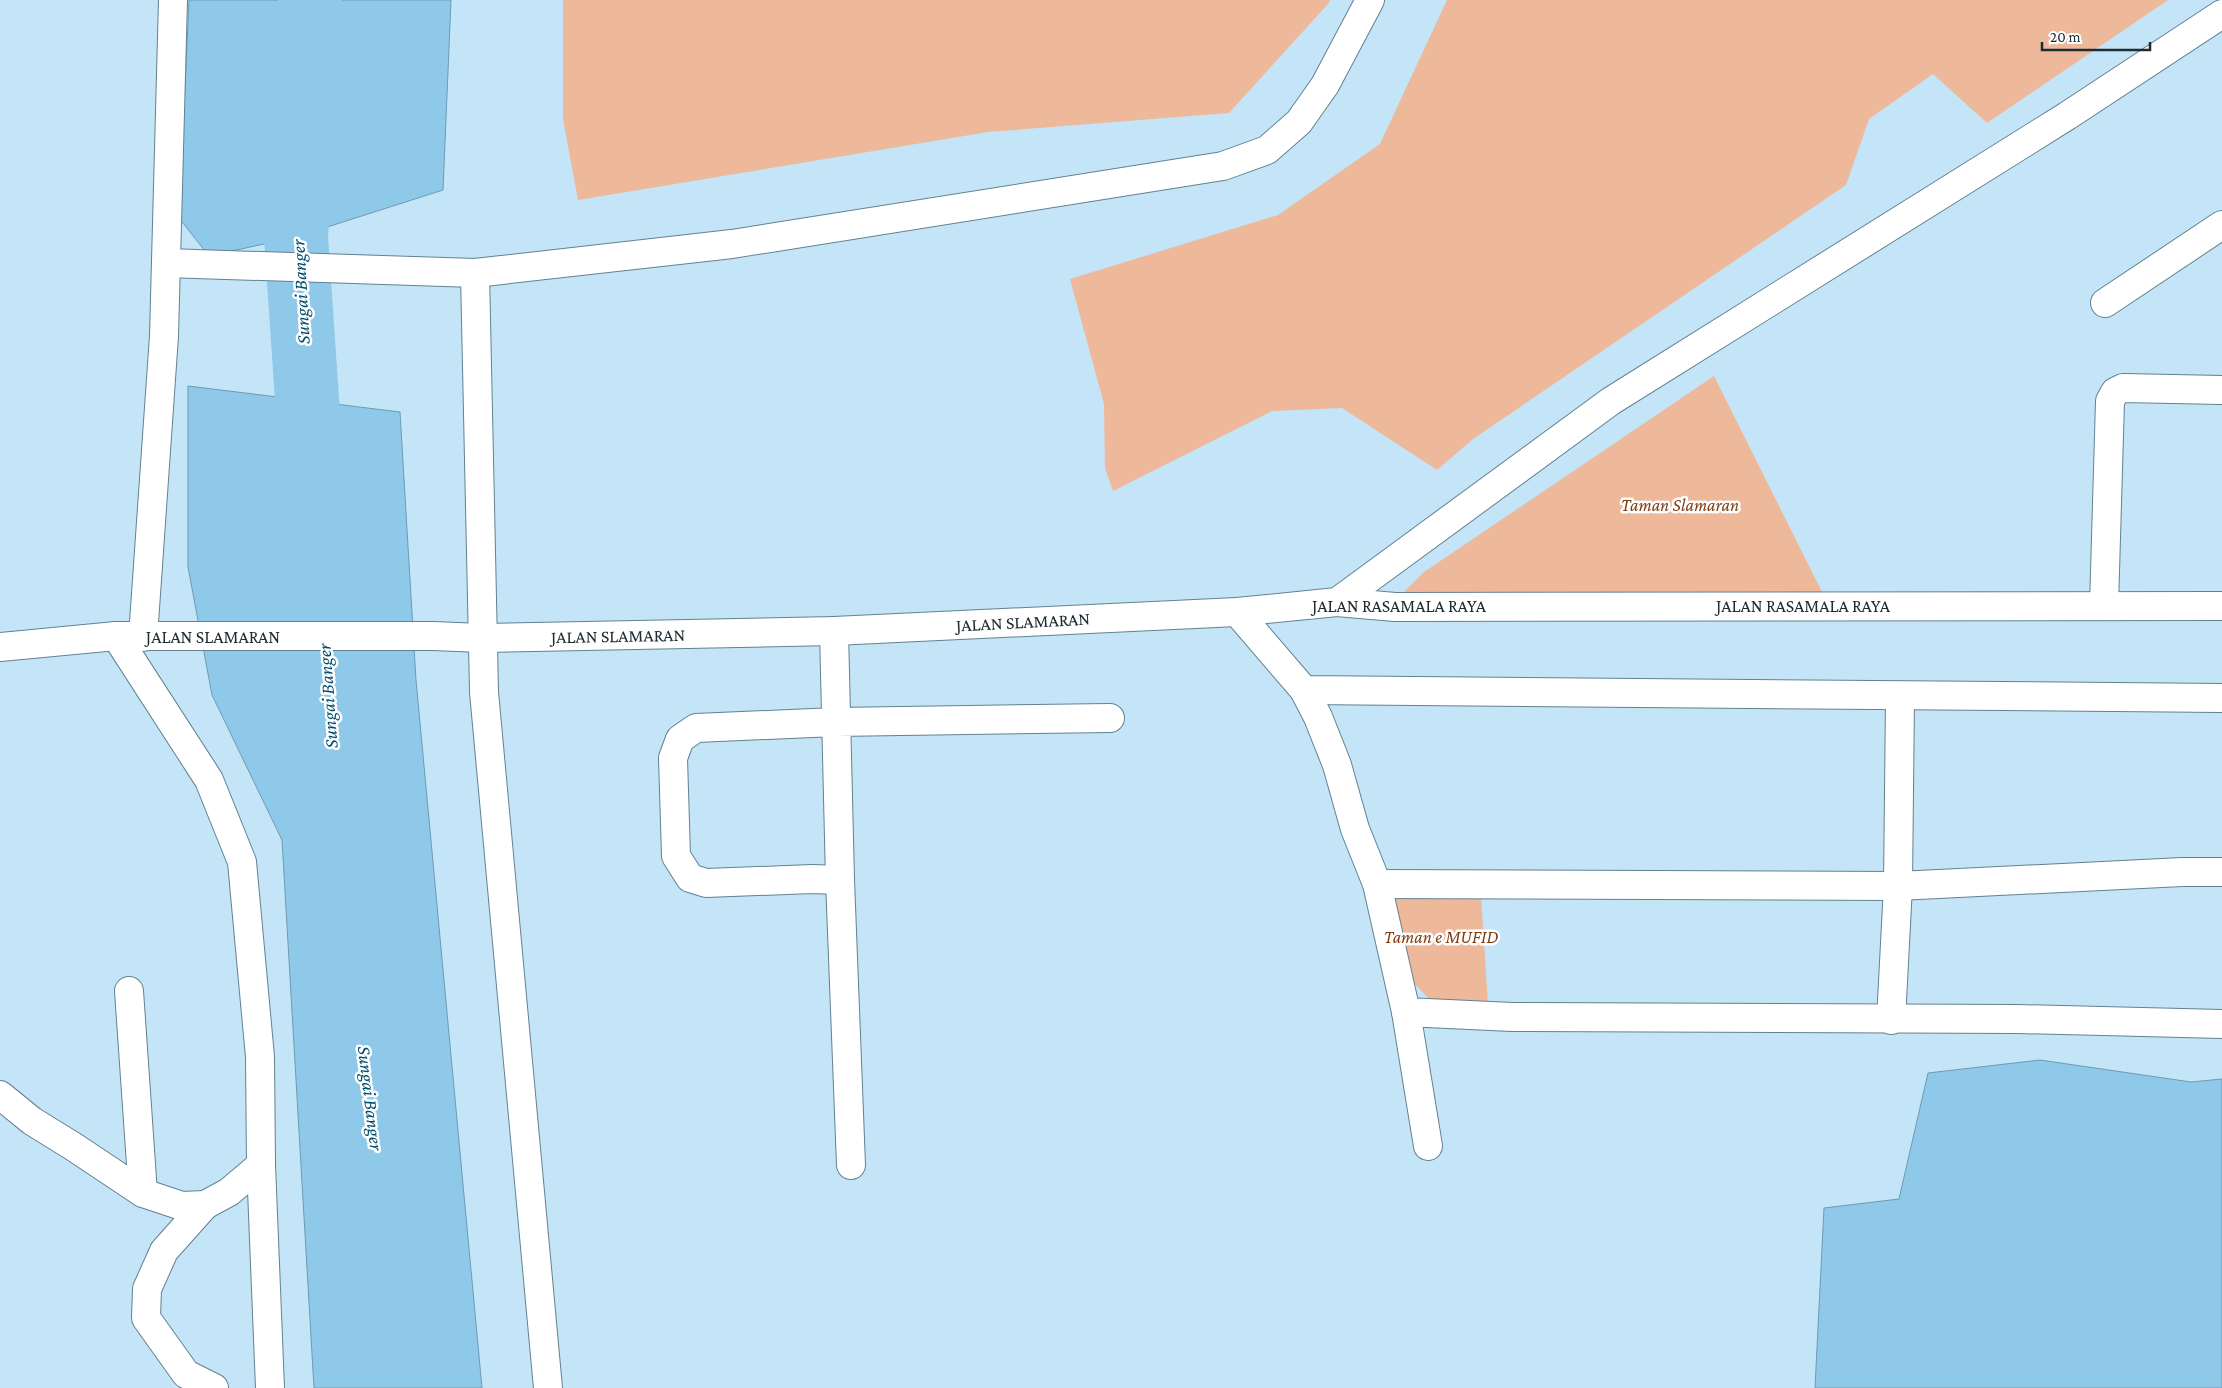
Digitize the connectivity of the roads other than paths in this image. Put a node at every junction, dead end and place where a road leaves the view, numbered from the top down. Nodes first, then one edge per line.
1 (173, 0) edge
2 (1370, 0) edge
3 (2222, 14) edge
4 (2222, 225) edge
5 (166, 263) junction
6 (475, 273) junction
7 (2104, 302) dead end
8 (2222, 390) edge
9 (1337, 602) junction
10 (2104, 606) junction
11 (2222, 606) edge
12 (1237, 612) junction
13 (834, 631) junction
14 (116, 636) junction
15 (153, 637) junction
16 (482, 638) junction
17 (0, 647) edge
18 (1304, 690) junction
19 (1900, 696) junction
20 (2222, 698) edge
21 (1110, 718) dead end
22 (835, 722) junction
23 (2222, 872) edge
24 (840, 880) junction
25 (1377, 884) junction
26 (1898, 886) junction
27 (129, 991) dead end
28 (1406, 1012) junction
29 (1891, 1020) junction
30 (2222, 1024) edge
31 (0, 1095) edge
32 (1428, 1146) dead end
33 (261, 1165) junction
34 (851, 1165) dead end
35 (143, 1193) junction
36 (205, 1205) junction
37 (214, 1388) edge
38 (270, 1388) edge
39 (548, 1388) edge

1 - 5 street
2 - 6 street
3 - 9 street
4 - 7 street
5 - 6 street
5 - 15 street
6 - 16 street
8 - 10 street
9 - 10 street, JALAN RASAMALA RAYA
9 - 12 street, JALAN RASAMALA RAYA
10 - 11 street, JALAN RASAMALA RAYA
12 - 13 street, JALAN SLAMARAN
12 - 18 street
13 - 16 street, JALAN SLAMARAN
13 - 22 street
14 - 15 street, JALAN SLAMARAN
14 - 17 street, JALAN SLAMARAN
14 - 33 street
15 - 16 street, JALAN SLAMARAN
16 - 39 street
18 - 19 street
18 - 25 street
19 - 20 street
19 - 26 street
21 - 22 street
22 - 24 street
22 - 24 street
23 - 26 street
24 - 34 street
25 - 26 street
25 - 28 street
26 - 29 street
27 - 35 street
28 - 29 street
28 - 32 street
29 - 30 street
31 - 35 street
33 - 36 street
33 - 38 street
35 - 36 street
36 - 37 street

